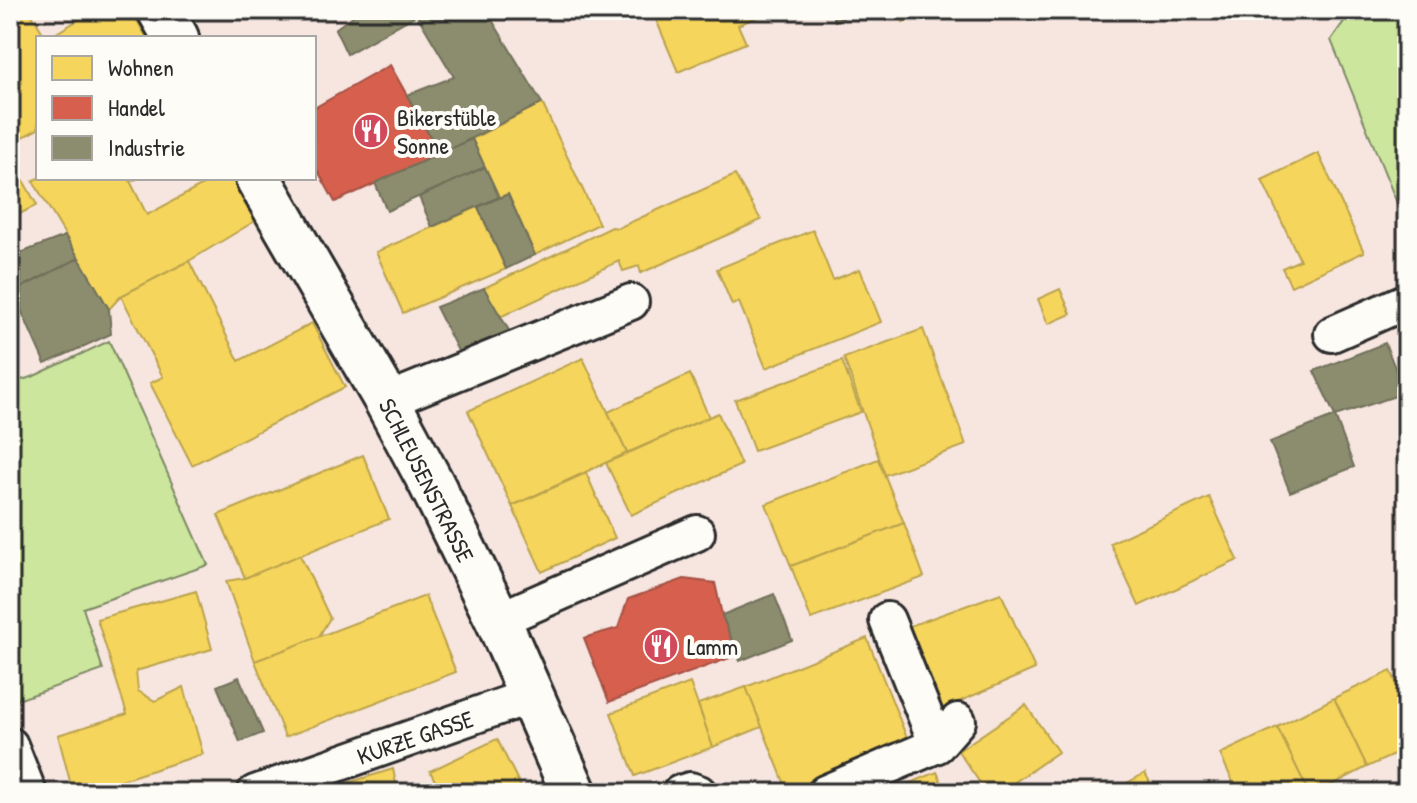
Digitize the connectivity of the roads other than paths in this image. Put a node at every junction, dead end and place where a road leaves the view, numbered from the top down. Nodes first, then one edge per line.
1 (160, 10) edge
2 (175, 36) edge
3 (259, 180) edge
4 (1407, 301) edge
5 (631, 302) dead end
6 (1332, 334) dead end
7 (387, 401) junction
8 (697, 533) dead end
9 (498, 620) junction
10 (887, 620) dead end
11 (530, 696) junction
12 (10, 745) edge
13 (29, 793) edge
14 (255, 793) edge
15 (574, 793) edge
16 (680, 793) edge
17 (699, 793) edge
18 (825, 793) edge

1 - 2 street
3 - 7 street, SCHLEUSENSTRASSE
4 - 6 lane
5 - 7 lane
7 - 9 street, SCHLEUSENSTRASSE
8 - 9 lane
9 - 11 street, SCHLEUSENSTRASSE
10 - 18 lane
11 - 14 lane, KURZE GASSE
11 - 15 street, SCHLEUSENSTRASSE
12 - 13 lane
16 - 17 lane

